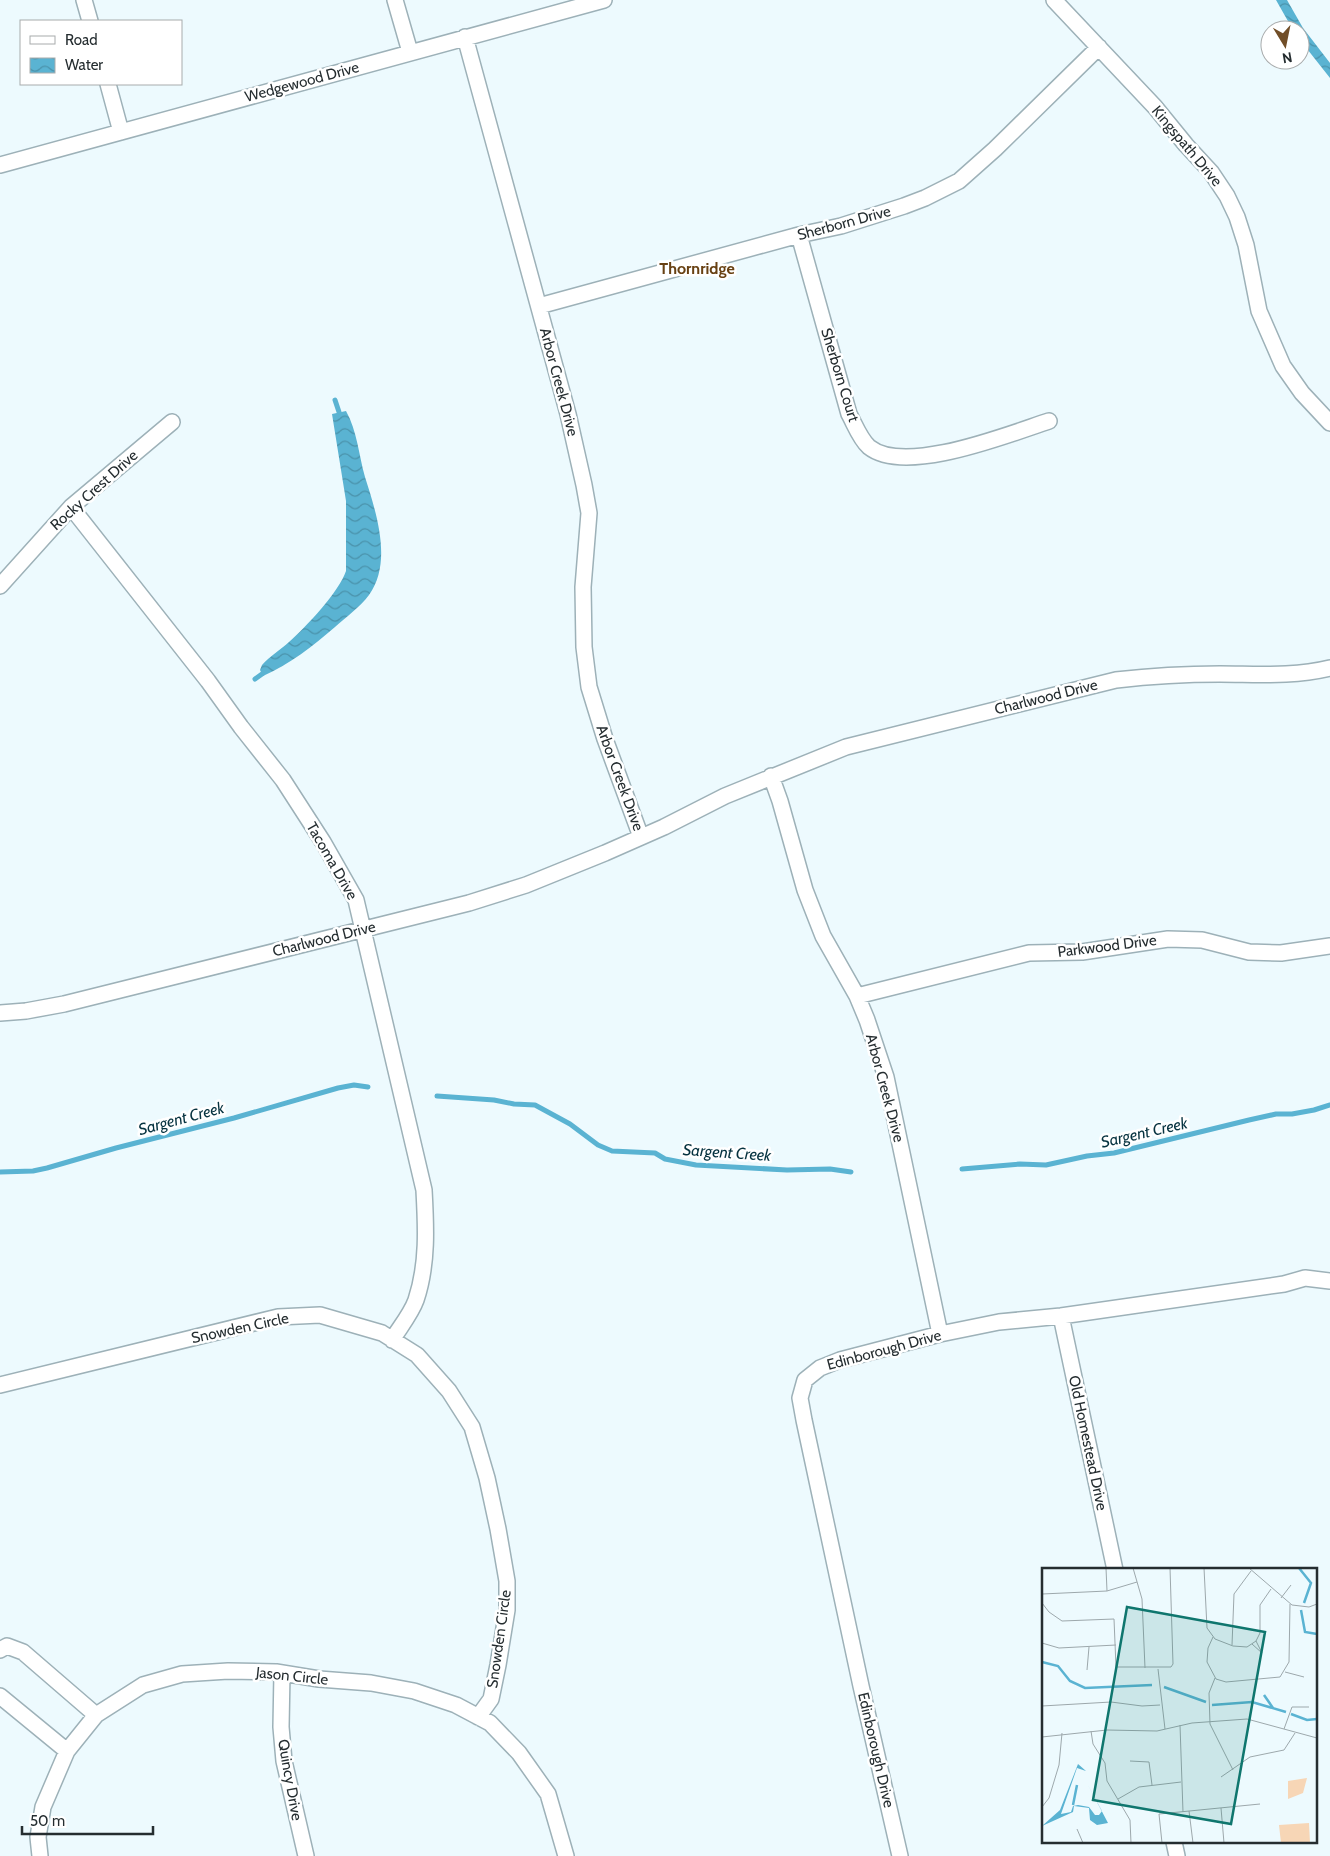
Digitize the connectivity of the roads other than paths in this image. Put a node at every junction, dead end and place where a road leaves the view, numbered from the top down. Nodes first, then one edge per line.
1 (84, 0) edge
2 (395, 0) edge
3 (604, 0) edge
4 (1054, 0) edge
5 (90, 20) edge
6 (465, 37) junction
7 (1099, 47) junction
8 (410, 52) junction
9 (108, 85) edge
10 (121, 132) junction
11 (0, 164) edge
12 (799, 235) junction
13 (539, 306) junction
14 (1049, 421) dead end
15 (172, 422) dead end
16 (1330, 423) edge
17 (71, 507) junction
18 (0, 586) edge
19 (1330, 668) edge
20 (772, 776) junction
21 (641, 838) junction
22 (364, 929) junction
23 (1330, 946) edge
24 (857, 996) junction
25 (0, 1013) edge
26 (1330, 1281) edge
27 (1060, 1316) junction
28 (940, 1334) junction
29 (392, 1340) junction
30 (0, 1384) edge
31 (1115, 1568) edge
32 (0, 1650) edge
33 (282, 1673) junction
34 (0, 1696) edge
35 (96, 1715) junction
36 (478, 1717) junction
37 (67, 1751) junction
38 (40, 1856) edge
39 (306, 1856) edge
40 (566, 1856) edge
41 (900, 1856) edge

1 - 5 street
2 - 8 street
3 - 6 street, Wedgewood Drive
4 - 7 street, Kingspath Drive
6 - 8 street, Wedgewood Drive
6 - 13 street, Arbor Creek Drive
7 - 12 street, Sherborn Drive
7 - 16 street, Kingspath Drive
8 - 10 street, Wedgewood Drive
9 - 10 street
10 - 11 street, Wedgewood Drive
12 - 13 street, Sherborn Drive
12 - 14 street, Sherborn Court
13 - 21 street, Arbor Creek Drive
15 - 17 street, Rocky Crest Drive
17 - 18 street, Rocky Crest Drive
17 - 22 street, Tacoma Drive
19 - 20 street, Charlwood Drive
20 - 21 street, Arbor Creek Drive
20 - 24 street, Arbor Creek Drive
21 - 22 street, Charlwood Drive
22 - 25 street, Charlwood Drive
22 - 29 street, Tacoma Drive
23 - 24 street, Parkwood Drive
24 - 28 street, Arbor Creek Drive
26 - 27 street, Edinborough Drive
27 - 28 street, Edinborough Drive
27 - 31 street, Old Homestead Drive
28 - 41 street, Edinborough Drive
29 - 30 street, Snowden Circle
29 - 36 street, Snowden Circle
32 - 35 street
33 - 35 street, Jason Circle
33 - 36 street, Jason Circle
33 - 39 street, Quincy Drive
34 - 37 street
35 - 37 street, Jason Circle
36 - 40 street, Jason Circle
37 - 38 street, Jason Circle

